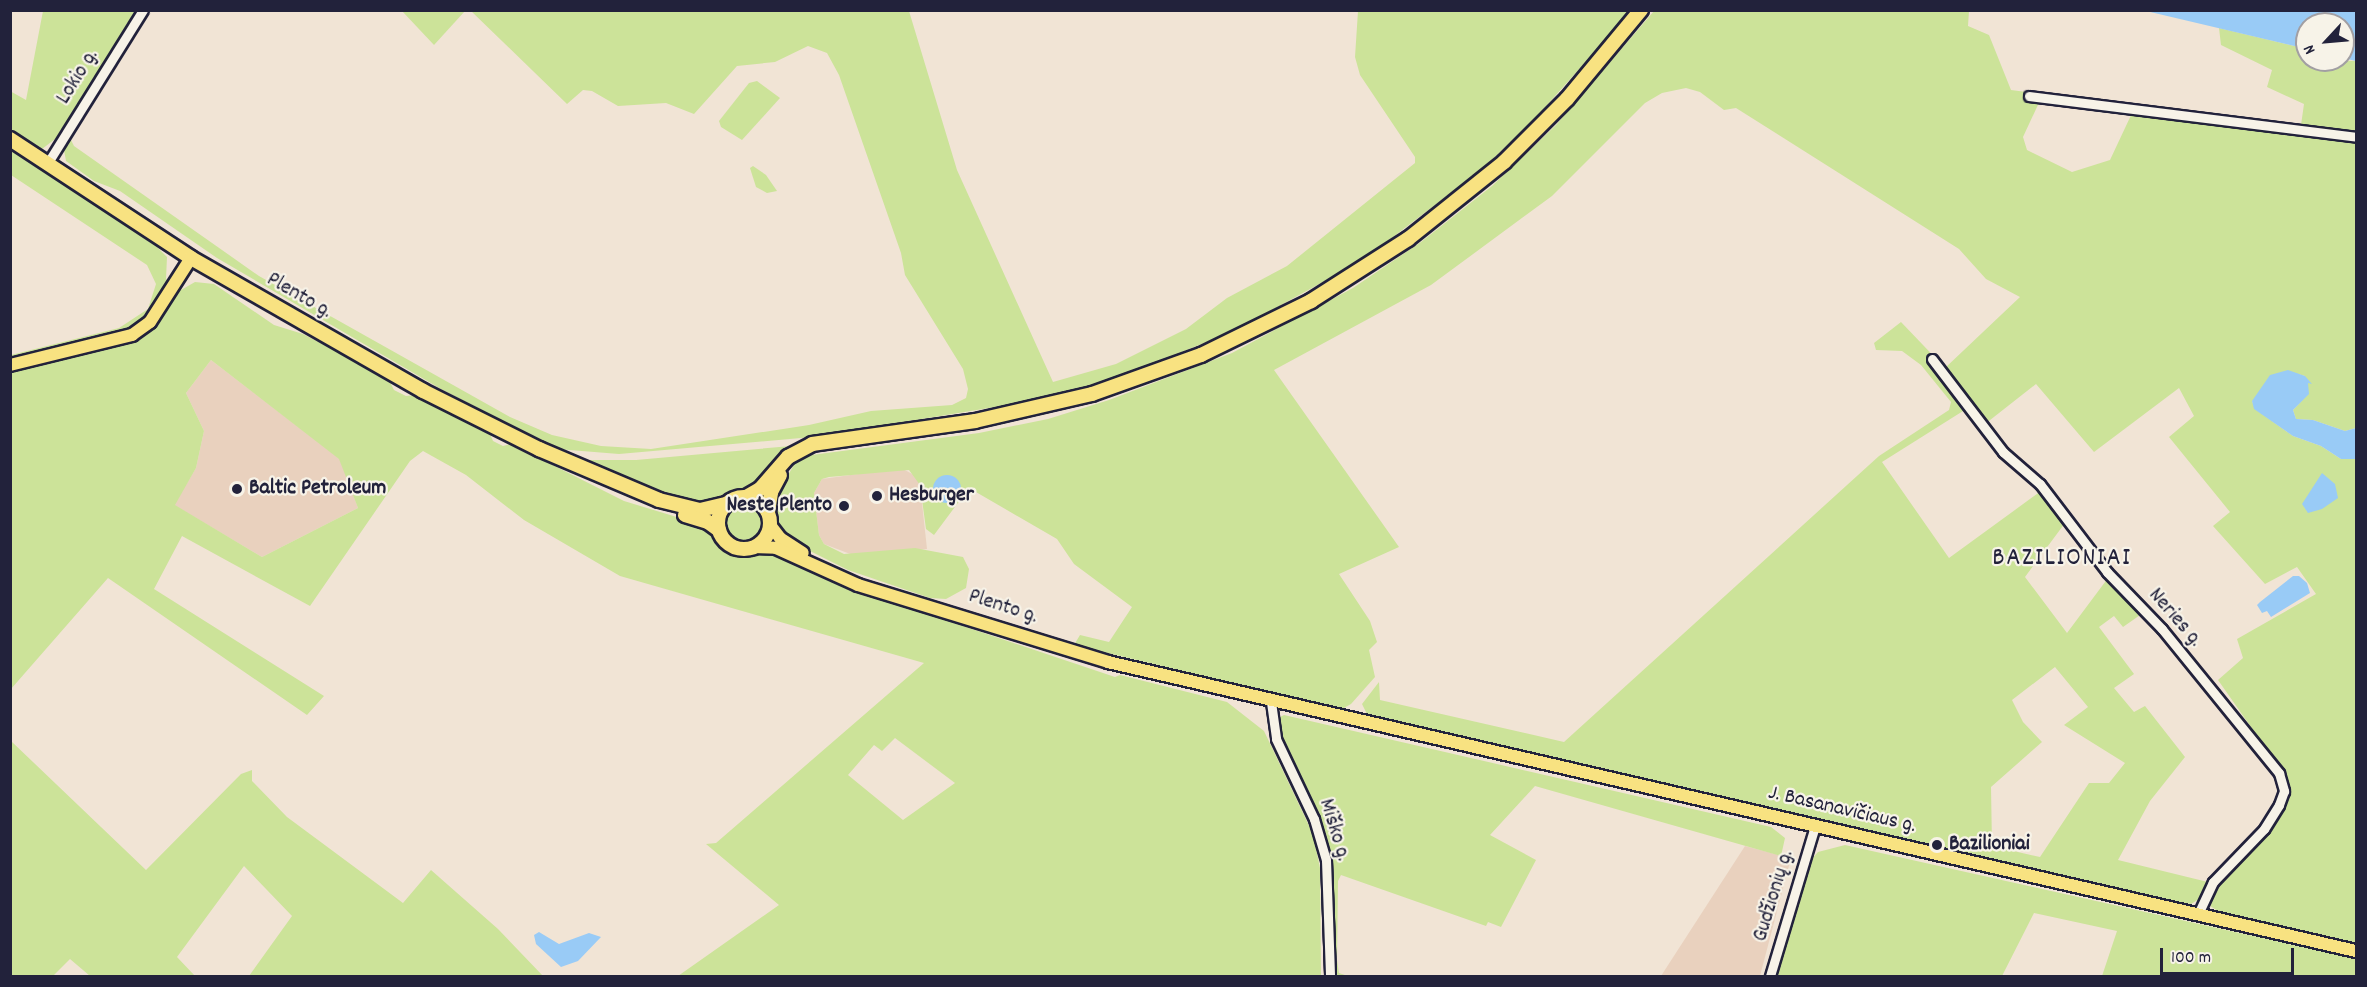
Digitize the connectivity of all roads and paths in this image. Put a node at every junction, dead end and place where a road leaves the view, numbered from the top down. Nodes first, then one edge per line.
1 (143, 10) edge
2 (1641, 10) edge
3 (2029, 96) dead end
4 (2356, 137) edge
5 (10, 140) edge
6 (47, 164) junction
7 (191, 258) junction
8 (1932, 358) dead end
9 (10, 366) edge
10 (539, 449) junction
11 (800, 450) junction
12 (747, 497) junction
13 (725, 504) junction
14 (769, 519) junction
15 (719, 531) junction
16 (753, 547) junction
17 (886, 591) junction
18 (1271, 702) junction
19 (1815, 826) junction
20 (2198, 914) junction
21 (2356, 951) edge
22 (1330, 976) edge
23 (1770, 976) edge

1 - 6 street, Lokio g.
2 - 11 highway
3 - 4 street
5 - 6 highway, Plento g.
6 - 7 highway, Plento g.
7 - 9 main road
7 - 10 highway, Plento g.
8 - 20 street, Neries g.
10 - 13 highway, Plento g.
10 - 15 highway, Plento g.
11 - 12 highway
11 - 14 highway
12 - 13 highway
12 - 14 highway
13 - 15 highway
14 - 16 highway
14 - 17 main road, Plento g.
15 - 16 highway
16 - 17 main road, Plento g.
17 - 18 main road, Plento g.
18 - 19 main road, J. Basanavičiaus g.
18 - 22 street, Miško g.
19 - 20 main road, J. Basanavičiaus g.
19 - 23 street, Gudžionių g.
20 - 21 main road, J. Basanavičiaus g.

